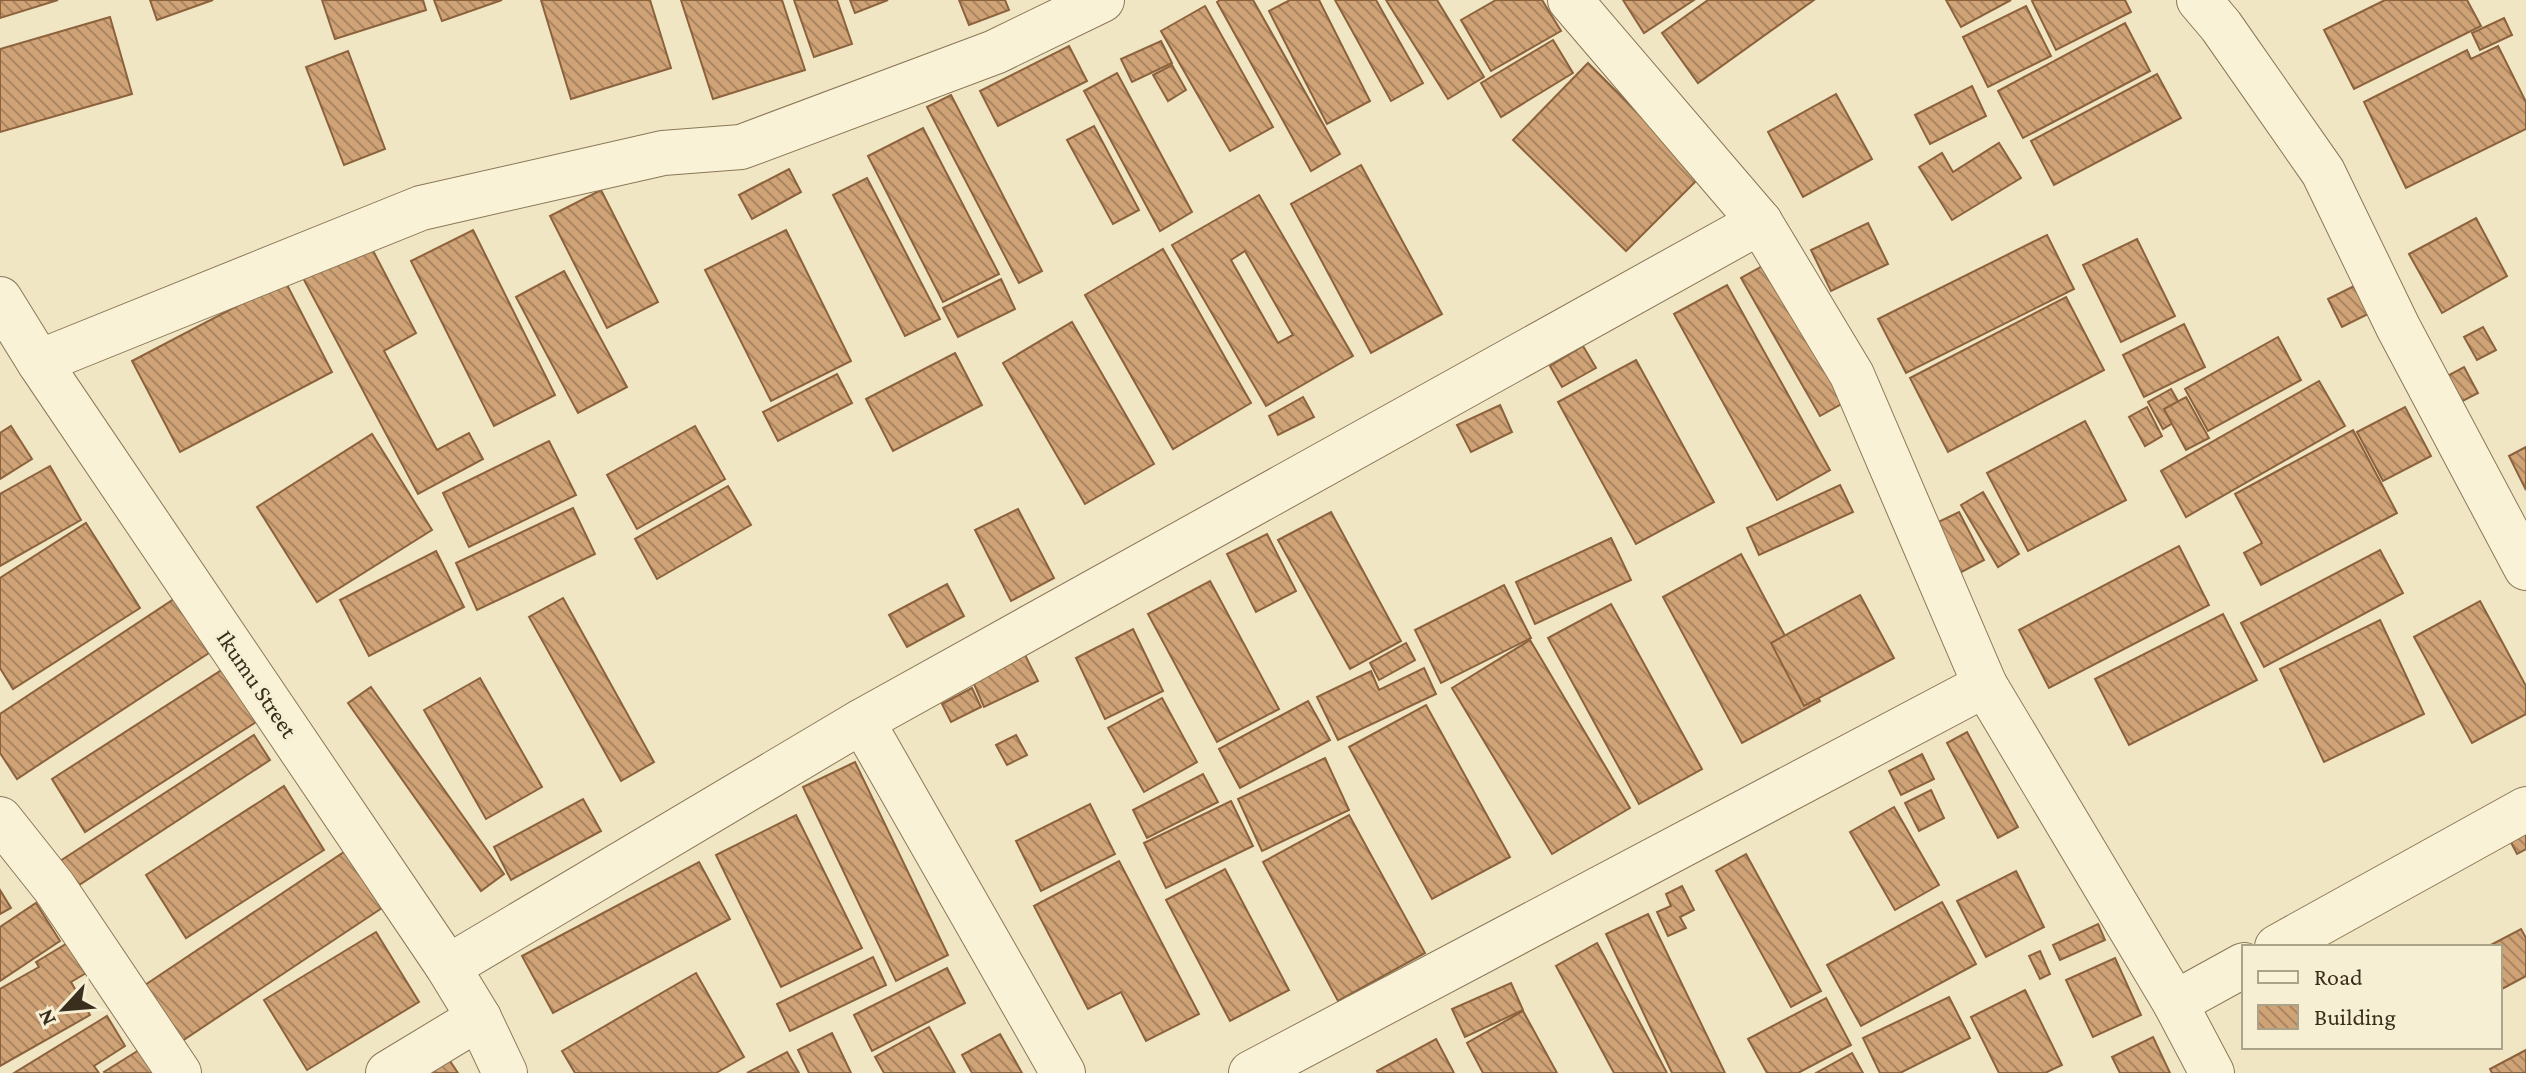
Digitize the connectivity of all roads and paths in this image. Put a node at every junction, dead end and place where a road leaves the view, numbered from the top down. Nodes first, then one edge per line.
1 (1102, 0) edge
2 (1570, 0) edge
3 (2199, 0) edge
4 (1760, 222) junction
5 (0, 299) edge
6 (39, 362) junction
7 (2526, 568) edge
8 (1985, 685) junction
9 (862, 721) junction
10 (2526, 809) edge
11 (0, 819) edge
12 (2281, 945) edge
13 (2242, 966) edge
14 (448, 967) junction
15 (2175, 1003) junction
16 (479, 1018) junction
17 (179, 1073) edge
18 (388, 1073) edge
19 (505, 1073) edge
20 (1063, 1073) edge
21 (1251, 1073) edge
22 (2212, 1073) edge

1 - 6 street
2 - 4 street
3 - 7 street
4 - 8 street
4 - 9 street
5 - 6 street, Ikumu Street
6 - 14 street, Ikumu Street
8 - 15 street
8 - 21 street
9 - 14 street
9 - 20 street
10 - 12 street
11 - 17 street
13 - 15 street
14 - 16 street, Ikumu Street
15 - 22 street
16 - 18 street
16 - 19 street, Ikumu Street

